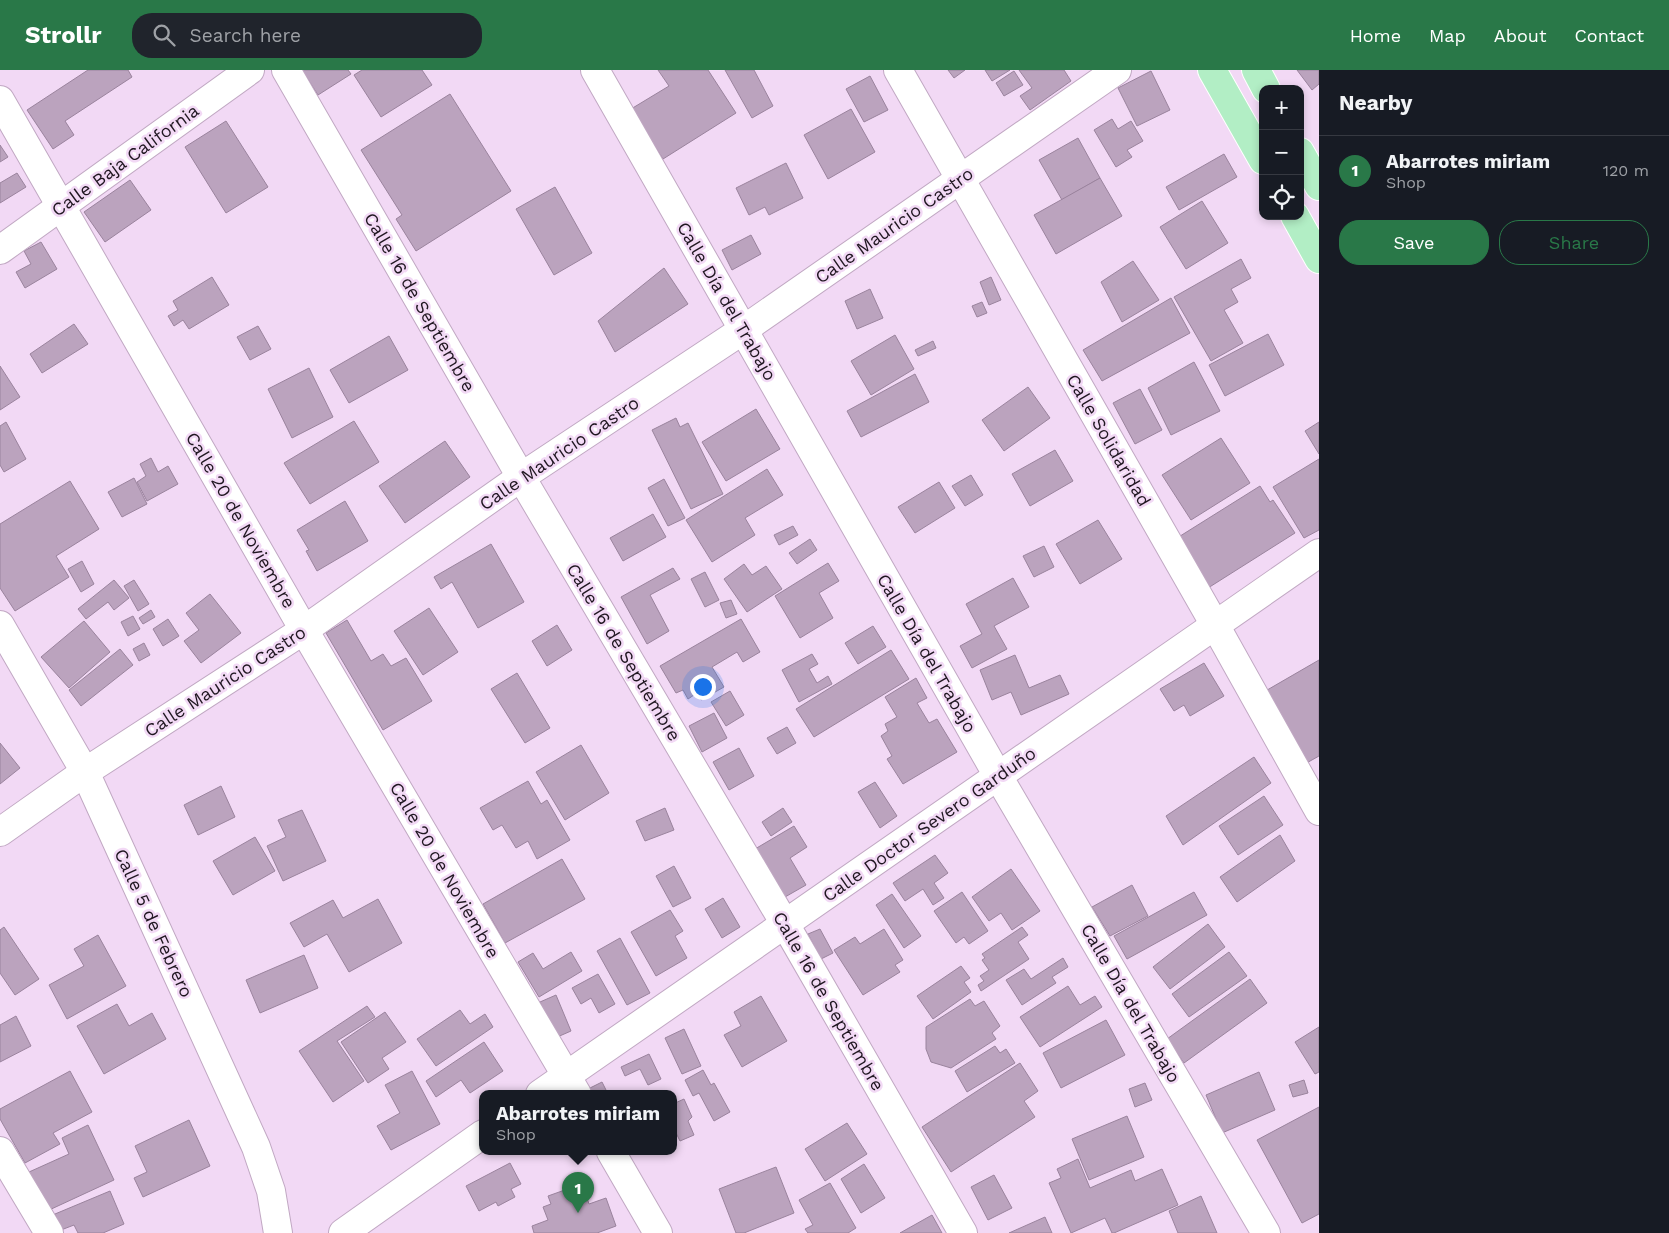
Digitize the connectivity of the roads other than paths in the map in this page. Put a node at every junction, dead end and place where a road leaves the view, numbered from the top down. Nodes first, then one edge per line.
1 (250, 70) edge
2 (286, 70) edge
3 (595, 70) edge
4 (898, 70) edge
5 (1117, 70) edge
6 (1212, 70) edge
7 (1256, 70) edge
8 (1264, 85) edge
9 (0, 100) edge
10 (1259, 153) edge
11 (1304, 159) edge
12 (959, 179) junction
13 (1319, 186) edge
14 (62, 206) junction
15 (1297, 220) edge
16 (0, 250) edge
17 (1319, 260) edge
18 (743, 330) junction
19 (521, 477) junction
20 (1319, 553) edge
21 (0, 625) edge
22 (1215, 625) junction
23 (304, 630) junction
24 (85, 772) junction
25 (998, 776) junction
26 (1319, 811) edge
27 (0, 832) edge
28 (785, 924) junction
29 (571, 1085) edge
30 (554, 1090) edge
31 (479, 1137) edge
32 (0, 1150) edge
33 (613, 1155) edge
34 (49, 1233) edge
35 (278, 1233) edge
36 (343, 1233) edge
37 (658, 1233) edge
38 (963, 1233) edge
39 (1266, 1233) edge

1 - 14 street, Calle Baja California
2 - 19 street, Calle 16 de Septiembre
3 - 18 street, Calle Día del Trabajo
4 - 12 street, Calle Solidaridad
5 - 12 street, Calle Mauricio Castro
6 - 10 main road
7 - 8 main road
9 - 14 street, Calle 20 de Noviembre
11 - 13 main road
12 - 18 street, Calle Mauricio Castro
12 - 22 street, Calle Solidaridad
14 - 16 street, Calle Baja California
14 - 23 street, Calle 20 de Noviembre
15 - 17 main road
18 - 19 street, Calle Mauricio Castro
18 - 25 street, Calle Día del Trabajo
19 - 23 street, Calle Mauricio Castro
19 - 28 street, Calle 16 de Septiembre
20 - 22 street, Calle Doctor Severo Garduño
21 - 24 street, Calle 5 de Febrero
22 - 25 street, Calle Doctor Severo Garduño
22 - 26 street, Calle Solidaridad
23 - 24 street, Calle Mauricio Castro
23 - 29 street, Calle 20 de Noviembre
24 - 27 street, Calle Mauricio Castro
24 - 35 street, Calle 5 de Febrero
25 - 28 street, Calle Doctor Severo Garduño
25 - 39 street, Calle Día del Trabajo
28 - 29 street, Calle Doctor Severo Garduño
28 - 38 street, Calle 16 de Septiembre
29 - 30 street, Calle Doctor Severo Garduño
31 - 36 street
32 - 34 street
33 - 37 street

